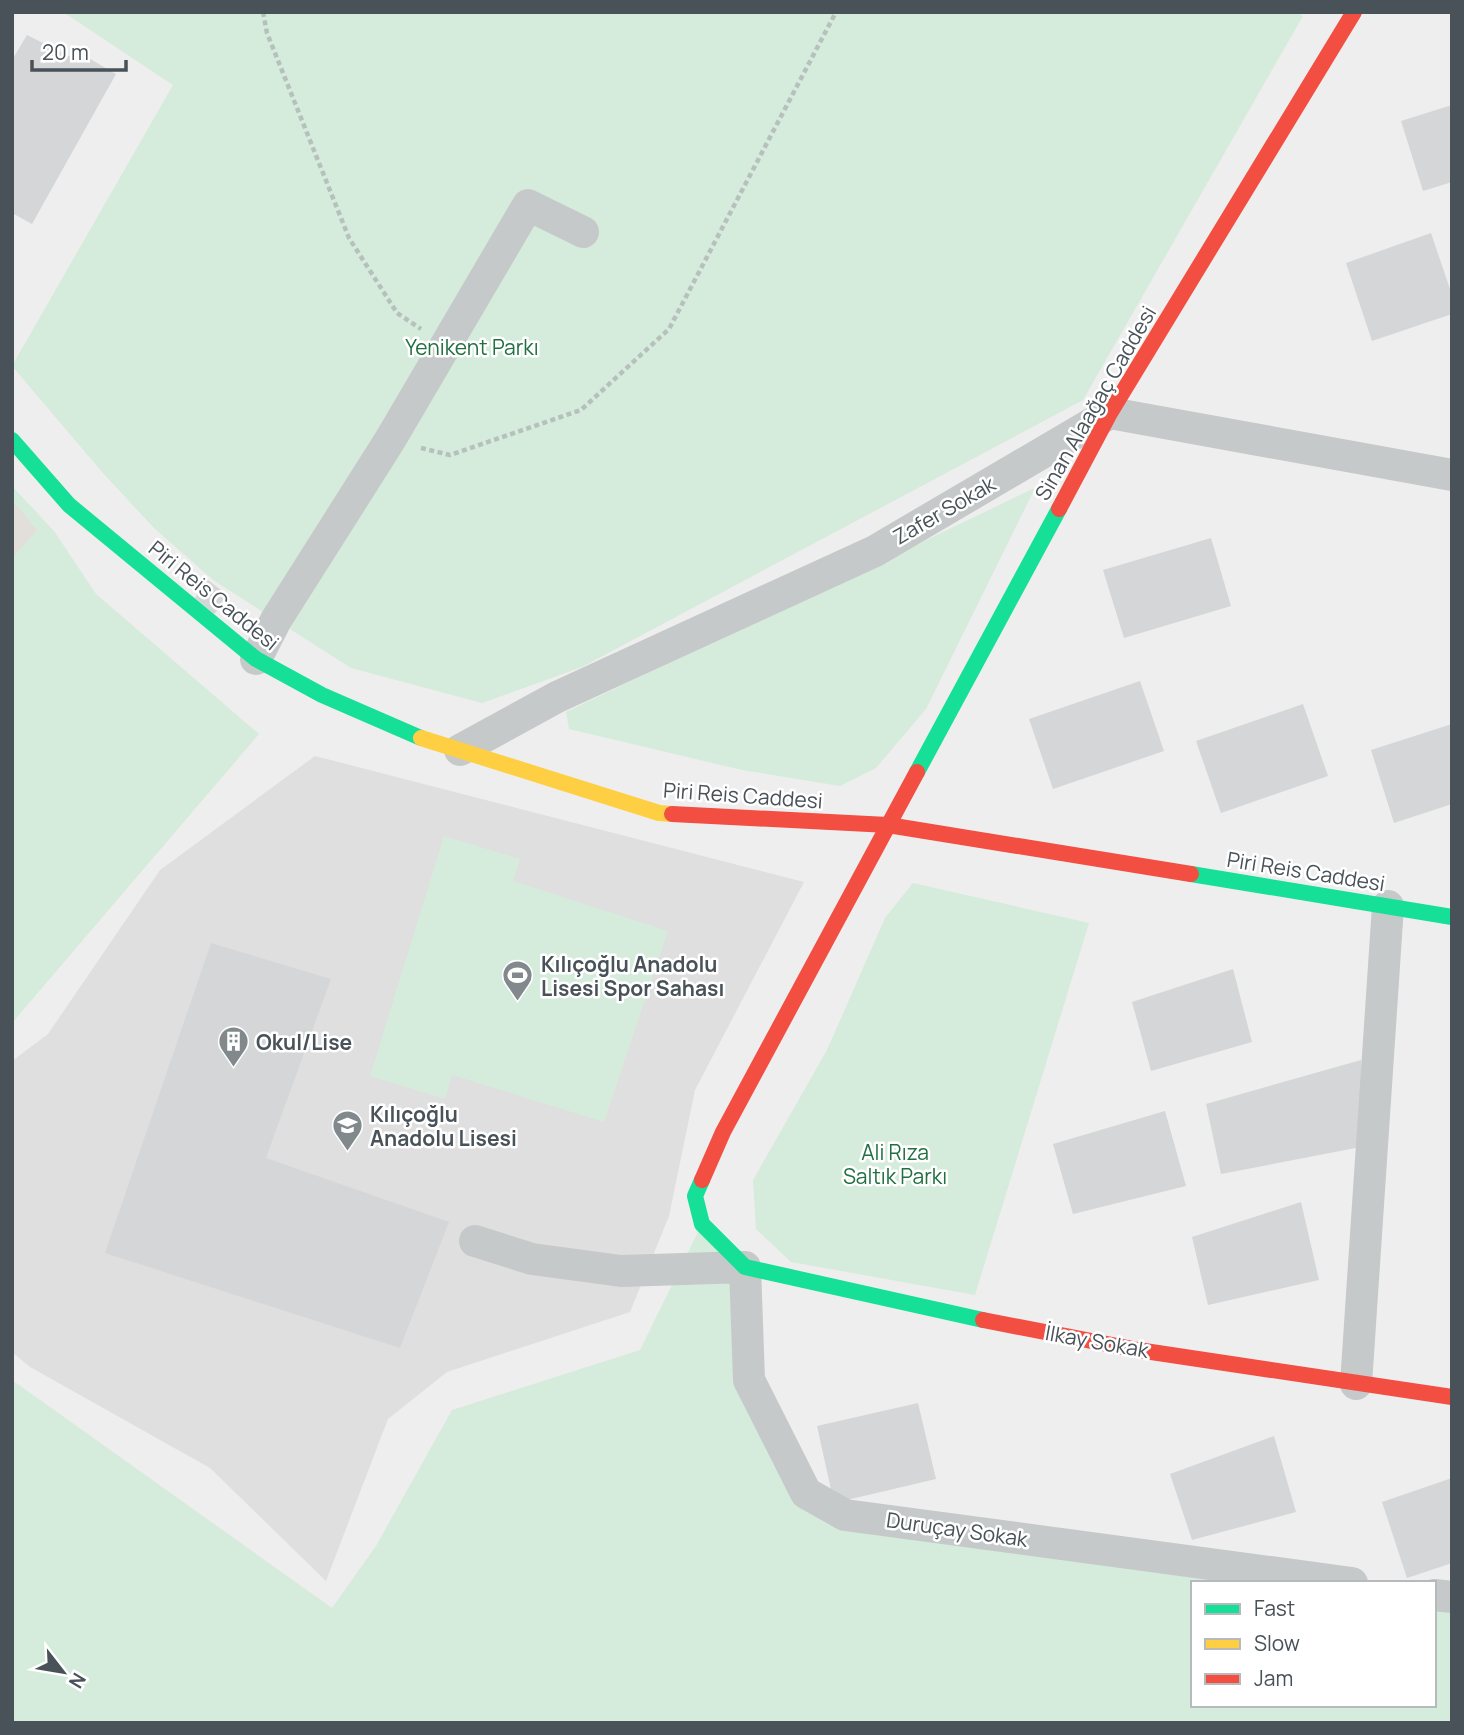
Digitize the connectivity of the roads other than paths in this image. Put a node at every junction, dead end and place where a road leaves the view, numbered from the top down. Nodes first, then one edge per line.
1 (1354, 12) edge
2 (583, 232) dead end
3 (1110, 413) junction
4 (12, 440) edge
5 (1452, 475) edge
6 (256, 659) junction
7 (460, 750) junction
8 (888, 825) junction
9 (1388, 906) junction
10 (1452, 917) edge
11 (475, 1241) dead end
12 (745, 1267) junction
13 (1356, 1384) junction
14 (1452, 1397) edge
15 (1337, 1581) edge

1 - 3 street, Sinan Alaağaç Caddesi
2 - 6 street
3 - 5 street
3 - 7 street, Zafer Sokak
3 - 8 street, Sinan Alaağaç Caddesi
4 - 6 street, Piri Reis Caddesi
6 - 7 street, Piri Reis Caddesi
7 - 8 street, Piri Reis Caddesi
8 - 9 street, Piri Reis Caddesi
8 - 12 street
9 - 10 street, Piri Reis Caddesi
9 - 13 street
11 - 12 street, İlkay Sokak
12 - 13 street, İlkay Sokak
12 - 15 street, Duruçay Sokak
13 - 14 street, İlkay Sokak

